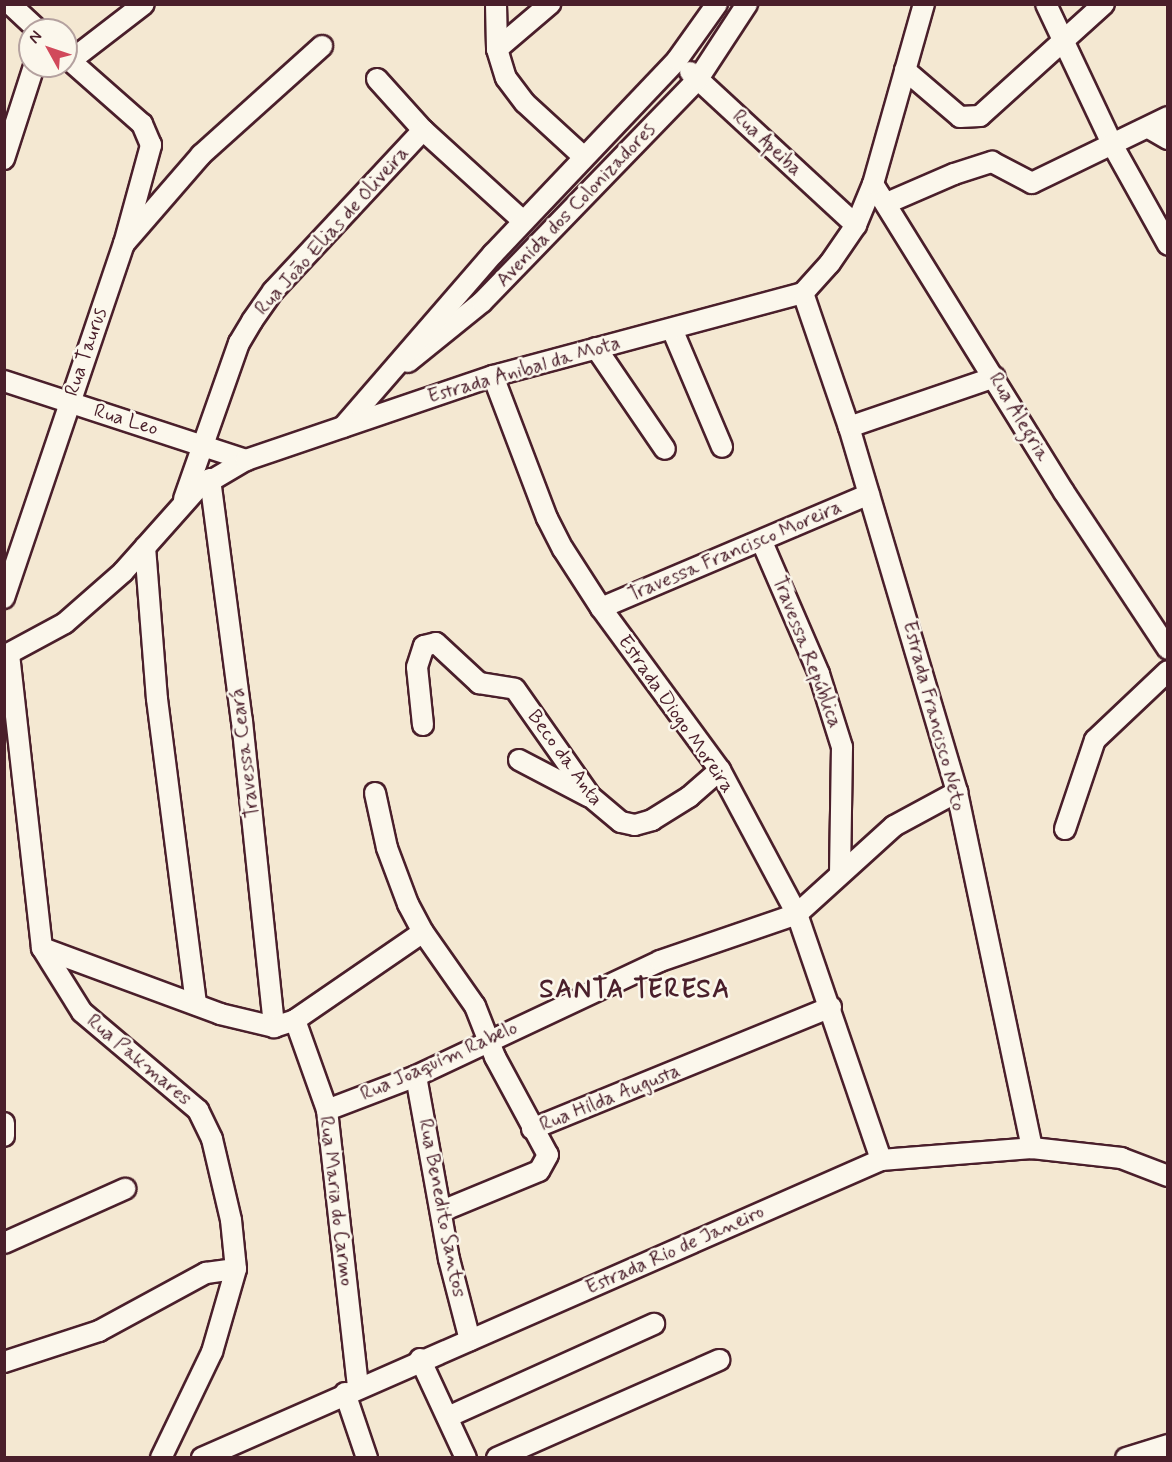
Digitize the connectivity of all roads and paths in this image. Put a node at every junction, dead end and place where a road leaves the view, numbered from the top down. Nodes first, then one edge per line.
1 (10, 4) edge
2 (496, 4) edge
3 (550, 4) edge
4 (717, 4) edge
5 (747, 4) edge
6 (924, 4) edge
7 (1046, 4) edge
8 (1104, 4) edge
9 (130, 8) edge
10 (25, 18) edge
11 (1062, 45) junction
12 (322, 46) dead end
13 (496, 49) junction
14 (78, 51) edge
15 (78, 68) edge
16 (687, 69) junction
17 (905, 70) junction
18 (30, 78) edge
19 (377, 79) dead end
20 (1167, 117) edge
21 (1149, 128) junction
22 (423, 130) junction
23 (1167, 139) edge
24 (1113, 146) junction
25 (584, 158) junction
26 (4, 159) edge
27 (873, 183) junction
28 (574, 189) junction
29 (887, 203) junction
30 (523, 221) junction
31 (856, 225) junction
32 (124, 244) junction
33 (1167, 245) edge
34 (803, 293) junction
35 (672, 329) junction
36 (596, 348) junction
37 (493, 376) junction
38 (995, 377) junction
39 (4, 381) edge
40 (381, 383) junction
41 (68, 402) junction
42 (343, 427) junction
43 (849, 427) junction
44 (204, 445) junction
45 (722, 447) dead end
46 (665, 449) dead end
47 (246, 460) junction
48 (210, 479) junction
49 (869, 494) junction
50 (183, 503) junction
51 (762, 542) junction
52 (145, 547) junction
53 (4, 598) edge
54 (601, 608) junction
55 (1161, 625) edge
56 (1167, 649) edge
57 (7, 655) edge
58 (1167, 672) edge
59 (423, 725) dead end
60 (519, 760) dead end
61 (720, 770) junction
62 (957, 792) junction
63 (375, 793) dead end
64 (591, 797) junction
65 (1065, 829) dead end
66 (840, 872) junction
67 (797, 914) junction
68 (423, 932) junction
69 (42, 948) junction
70 (196, 1005) junction
71 (831, 1007) junction
72 (295, 1020) junction
73 (274, 1027) junction
74 (490, 1041) junction
75 (416, 1076) junction
76 (327, 1110) junction
77 (4, 1123) edge
78 (532, 1129) junction
79 (4, 1136) edge
80 (1032, 1148) junction
81 (881, 1160) junction
82 (1167, 1176) edge
83 (125, 1189) dead end
84 (442, 1211) junction
85 (4, 1243) edge
86 (236, 1269) junction
87 (654, 1324) dead end
88 (470, 1340) junction
89 (420, 1359) junction
90 (719, 1360) dead end
91 (4, 1362) edge
92 (351, 1390) junction
93 (450, 1416) junction
94 (1167, 1444) edge
95 (161, 1458) edge
96 (202, 1458) edge
97 (367, 1458) edge
98 (466, 1458) edge
99 (497, 1458) edge
100 (1126, 1458) edge

1 - 10 street
2 - 13 street
3 - 13 street
4 - 16 street, Avenida dos Colonizadores
5 - 16 street, Avenida dos Colonizadores
6 - 17 street
7 - 11 street
8 - 11 street
9 - 14 street
11 - 17 street
11 - 24 street
12 - 32 street
13 - 25 street
15 - 32 street, Rua Taurus
16 - 25 street, Avenida dos Colonizadores
16 - 28 street, Avenida dos Colonizadores
16 - 31 street, Rua Apeiba
17 - 27 street
18 - 26 street
19 - 22 street, Rua Joāo Elias de Oliveira
20 - 21 street
21 - 23 street
21 - 24 street
22 - 30 street, Rua Joāo Elias de Oliveira
22 - 44 street, Rua Joāo Elias de Oliveira
24 - 29 street
24 - 33 street
25 - 28 street, Avenida dos Colonizadores
27 - 29 street, Rua Alegria
27 - 31 street
28 - 30 street, Avenida dos Colonizadores
28 - 40 street, Avenida dos Colonizadores
29 - 38 street, Rua Alegria
30 - 40 street, Avenida dos Colonizadores
31 - 34 street
32 - 41 street, Rua Taurus
34 - 35 street, Estrada Anibal da Mota
34 - 43 street, Estrada Francisco Neto
35 - 36 street, Estrada Anibal da Mota
35 - 45 street
36 - 37 street, Estrada Anibal da Mota
36 - 46 street
37 - 42 street, Estrada Anibal da Mota
37 - 54 street, Estrada Diogo Moreira
38 - 43 street
38 - 55 street, Rua Alegria
39 - 41 street, Rua Leo
40 - 42 street, Avenida dos Colonizadores
41 - 44 street, Rua Leo
41 - 53 street, Rua Taurus
42 - 47 street, Estrada Anibal da Mota
43 - 49 street, Estrada Francisco Neto
44 - 47 street, Rua Leo
44 - 50 street, Rua Joāo Elias de Oliveira
47 - 48 street, Estrada Anibal da Mota
48 - 50 street, Estrada Anibal da Mota
48 - 73 street, Travessa Ceará
49 - 51 street, Travessa Francisco Moreira
49 - 62 street, Estrada Francisco Neto
50 - 52 street, Estrada Anibal da Mota
51 - 54 street, Travessa Francisco Moreira
51 - 66 street, Travessa República
52 - 57 street, Estrada Anibal da Mota
52 - 70 street
54 - 61 street, Estrada Diogo Moreira
55 - 56 street, Rua Alegria
57 - 69 street, Rua Pakmares
58 - 65 street
59 - 64 street, Beco da Anta
60 - 64 street
61 - 64 street, Beco da Anta
61 - 67 street, Estrada Diogo Moreira
62 - 66 street, Rua Joaquim Rabelo
62 - 80 street, Estrada Francisco Neto
63 - 68 street
66 - 67 street, Rua Joaquim Rabelo
67 - 71 street, Estrada Diogo Moreira
67 - 74 street, Rua Joaquim Rabelo
68 - 72 street
68 - 74 street
69 - 70 street
69 - 86 street, Rua Pakmares
70 - 73 street
71 - 78 street, Rua Hilda Augusta
71 - 81 street, Estrada Diogo Moreira
72 - 73 street
72 - 76 street, Rua Maria do Carmo
74 - 75 street, Rua Joaquim Rabelo
74 - 78 street
75 - 76 street, Rua Joaquim Rabelo
75 - 84 street, Rua Benedito Santos
76 - 92 street, Rua Maria do Carmo
77 - 79 street
78 - 84 street, Rua Hilda Augusta
80 - 81 street, Estrada Rio de Janeiro
80 - 82 street, Estrada Rio de Janeiro
81 - 88 street, Estrada Rio de Janeiro
83 - 85 street
84 - 88 street, Rua Benedito Santos
86 - 91 street
86 - 95 street, Rua Pakmares
87 - 93 street
88 - 89 street, Estrada Rio de Janeiro
89 - 92 street, Estrada Rio de Janeiro
89 - 93 street
90 - 99 street
92 - 96 street, Estrada Rio de Janeiro
92 - 97 street, Rua Maria do Carmo
93 - 98 street
94 - 100 street

